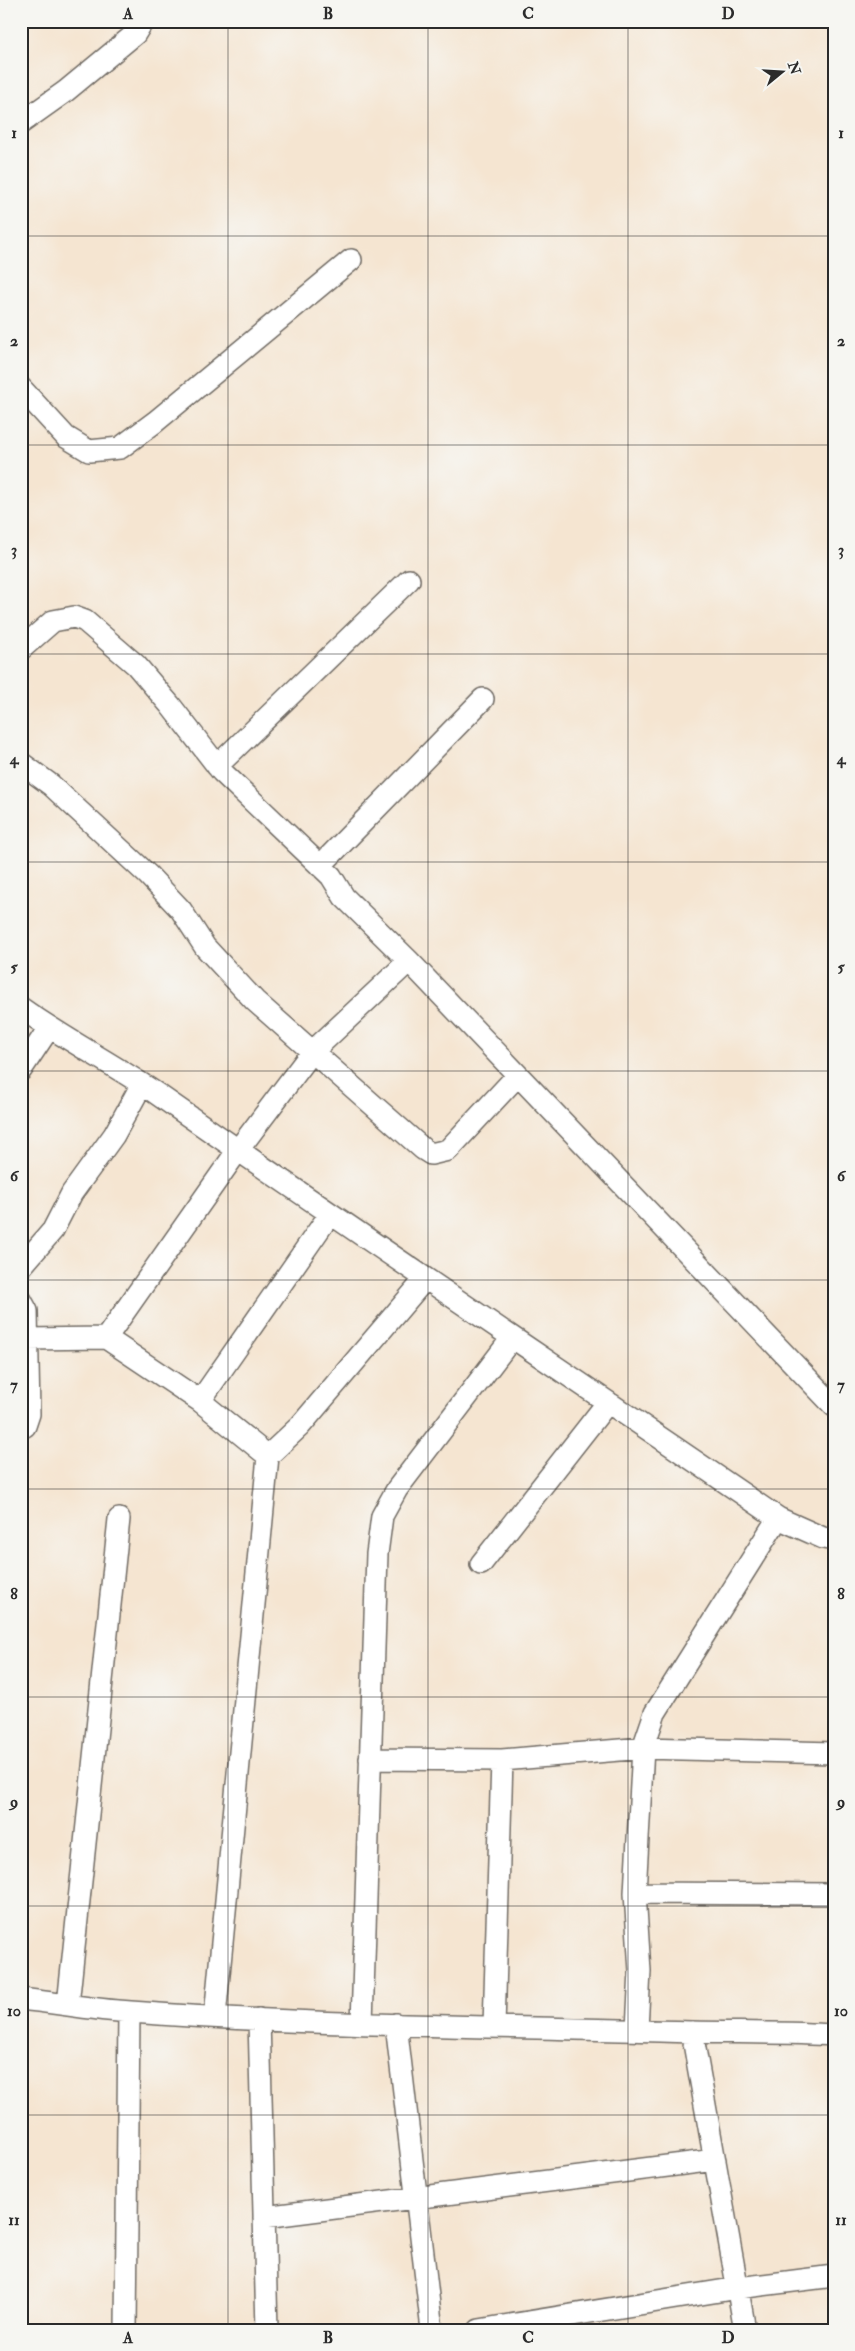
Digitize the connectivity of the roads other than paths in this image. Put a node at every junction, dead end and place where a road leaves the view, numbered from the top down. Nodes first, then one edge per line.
1 (143, 21) edge
2 (21, 123) edge
3 (351, 260) dead end
4 (21, 388) edge
5 (409, 580) dead end
6 (21, 649) edge
7 (483, 699) dead end
8 (21, 763) edge
9 (217, 766) junction
10 (320, 866) junction
11 (409, 960) junction
12 (21, 1008) edge
13 (50, 1028) junction
14 (312, 1052) junction
15 (21, 1070) edge
16 (517, 1076) junction
17 (142, 1084) junction
18 (238, 1150) junction
19 (330, 1214) junction
20 (21, 1267) edge
21 (425, 1279) junction
22 (21, 1300) edge
23 (24, 1337) edge
24 (106, 1338) junction
25 (512, 1338) junction
26 (200, 1401) junction
27 (608, 1402) junction
28 (834, 1406) edge
29 (21, 1428) edge
30 (268, 1456) junction
31 (778, 1518) junction
32 (119, 1519) dead end
33 (834, 1540) edge
34 (481, 1564) dead end
35 (643, 1748) junction
36 (834, 1753) edge
37 (370, 1759) junction
38 (502, 1760) junction
39 (635, 1893) junction
40 (834, 1894) edge
41 (21, 1999) edge
42 (68, 2004) junction
43 (128, 2012) junction
44 (215, 2016) junction
45 (259, 2019) junction
46 (362, 2023) junction
47 (396, 2024) junction
48 (494, 2027) junction
49 (637, 2030) junction
50 (692, 2032) junction
51 (834, 2035) edge
52 (715, 2160) junction
53 (417, 2198) junction
54 (264, 2217) junction
55 (834, 2276) edge
56 (738, 2288) junction
57 (126, 2330) edge
58 (267, 2330) edge
59 (432, 2330) edge
60 (478, 2330) edge
61 (745, 2330) edge

1 - 2 street
3 - 4 street
5 - 9 street
6 - 9 street
7 - 10 street
8 - 14 street
9 - 10 street
10 - 11 street
11 - 14 street
11 - 16 street
12 - 13 street
13 - 15 street
13 - 17 street
14 - 16 street
14 - 18 street
16 - 28 street
17 - 18 street
17 - 20 street
18 - 19 street
18 - 24 street
19 - 21 street
19 - 26 street
21 - 25 street
21 - 30 street
22 - 23 street
23 - 24 street
23 - 29 street
24 - 26 street
25 - 27 street
25 - 37 street
26 - 30 street
27 - 31 street
27 - 34 street
30 - 44 street
31 - 33 street
31 - 35 street
32 - 42 street
35 - 36 street
35 - 38 street
35 - 39 street
37 - 38 street
37 - 46 street
38 - 48 street
39 - 40 street
39 - 49 street
41 - 42 street
42 - 43 street
43 - 44 street
43 - 57 street
44 - 45 street
45 - 46 street
45 - 54 street
46 - 47 street
47 - 48 street
47 - 53 street
48 - 49 street
49 - 50 street
50 - 51 street
50 - 52 street
52 - 53 street
52 - 56 street
53 - 54 street
53 - 59 street
54 - 58 street
55 - 56 street
56 - 60 street
56 - 61 street

